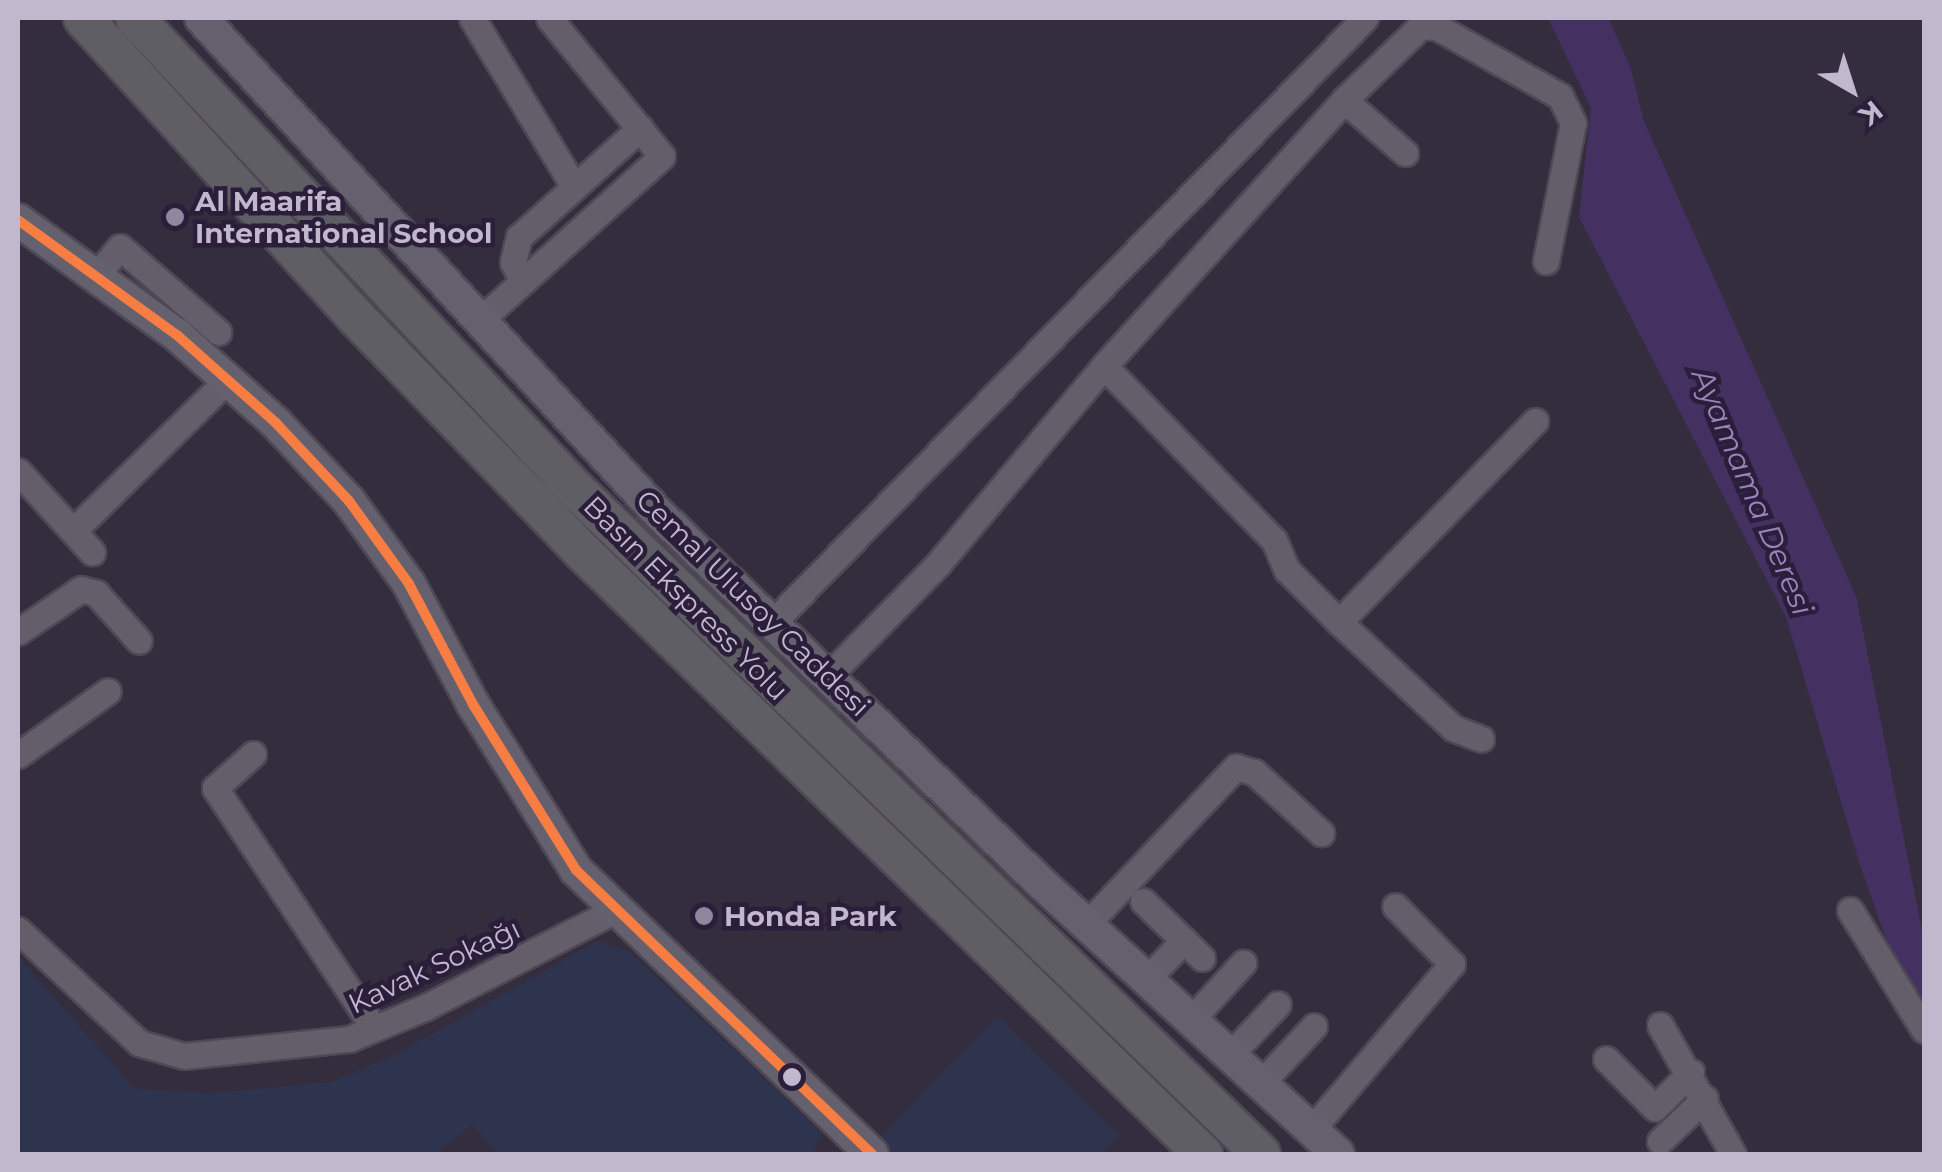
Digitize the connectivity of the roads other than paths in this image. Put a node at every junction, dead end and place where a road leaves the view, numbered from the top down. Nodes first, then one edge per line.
1 (83, 18) edge
2 (136, 18) edge
3 (472, 18) edge
4 (549, 18) edge
5 (1365, 18) edge
6 (207, 20) edge
7 (1344, 100) junction
8 (640, 128) junction
9 (1405, 152) dead end
10 (1237, 154) junction
11 (1268, 182) junction
12 (573, 185) junction
13 (18, 220) edge
14 (1546, 261) dead end
15 (94, 278) junction
16 (523, 281) junction
17 (478, 321) junction
18 (218, 332) dead end
19 (1104, 366) junction
20 (227, 380) junction
21 (1535, 421) dead end
22 (18, 471) edge
23 (73, 532) junction
24 (92, 552) dead end
25 (773, 622) junction
26 (1339, 622) junction
27 (18, 632) edge
28 (139, 642) dead end
29 (827, 677) junction
30 (108, 691) dead end
31 (1481, 739) dead end
32 (254, 754) dead end
33 (18, 755) edge
34 (1320, 833) dead end
35 (1143, 901) dead end
36 (1396, 906) dead end
37 (1850, 910) dead end
38 (614, 911) junction
39 (1086, 925) junction
40 (18, 930) edge
41 (1243, 964) dead end
42 (1146, 980) junction
43 (1278, 1004) dead end
44 (1190, 1021) junction
45 (1660, 1025) dead end
46 (1314, 1026) dead end
47 (374, 1028) junction
48 (1924, 1030) edge
49 (1229, 1056) junction
50 (1606, 1059) dead end
51 (1690, 1072) junction
52 (1260, 1084) junction
53 (1705, 1098) junction
54 (1146, 1099) junction
55 (1232, 1127) junction
56 (1312, 1130) junction
57 (1660, 1141) dead end
58 (872, 1154) edge
59 (1184, 1154) edge
60 (1204, 1154) edge
61 (1261, 1154) edge
62 (1278, 1154) edge
63 (1338, 1154) edge
64 (1732, 1154) edge

1 - 54 highway, Basın Ekspress Yolu
2 - 55 highway, Basın Ekspress Yolu
3 - 12 street
4 - 8 street
5 - 10 street
6 - 17 main road, Cemal Ulusoy Caddesi
7 - 9 street
7 - 11 street
7 - 14 street
8 - 12 street
8 - 16 street
10 - 11 street
10 - 25 street
11 - 19 street
12 - 16 street
13 - 15 main road
15 - 18 street
15 - 20 main road
16 - 17 street
17 - 25 main road, Cemal Ulusoy Caddesi
19 - 26 street
19 - 29 street
20 - 23 street
20 - 38 main road
21 - 26 street
22 - 23 street
23 - 24 street
25 - 29 main road, Cemal Ulusoy Caddesi
26 - 31 street
27 - 28 street
29 - 39 main road, Cemal Ulusoy Caddesi
30 - 33 street
32 - 47 street
34 - 39 street
35 - 42 street
36 - 56 street
37 - 48 street
38 - 47 street, Kavak Sokağı
38 - 58 main road
39 - 42 main road, Cemal Ulusoy Caddesi
40 - 47 street, Kavak Sokağı
41 - 44 street
42 - 44 main road, Cemal Ulusoy Caddesi
43 - 49 street
44 - 49 main road, Cemal Ulusoy Caddesi
45 - 51 street
46 - 52 street
49 - 52 main road, Cemal Ulusoy Caddesi
50 - 51 street
51 - 53 street
52 - 56 main road, Cemal Ulusoy Caddesi
53 - 57 street
53 - 64 street
54 - 59 highway
54 - 60 highway, Basın Ekspress Yolu
55 - 61 highway, Basın Ekspress Yolu
55 - 62 highway
56 - 63 main road, Cemal Ulusoy Caddesi

